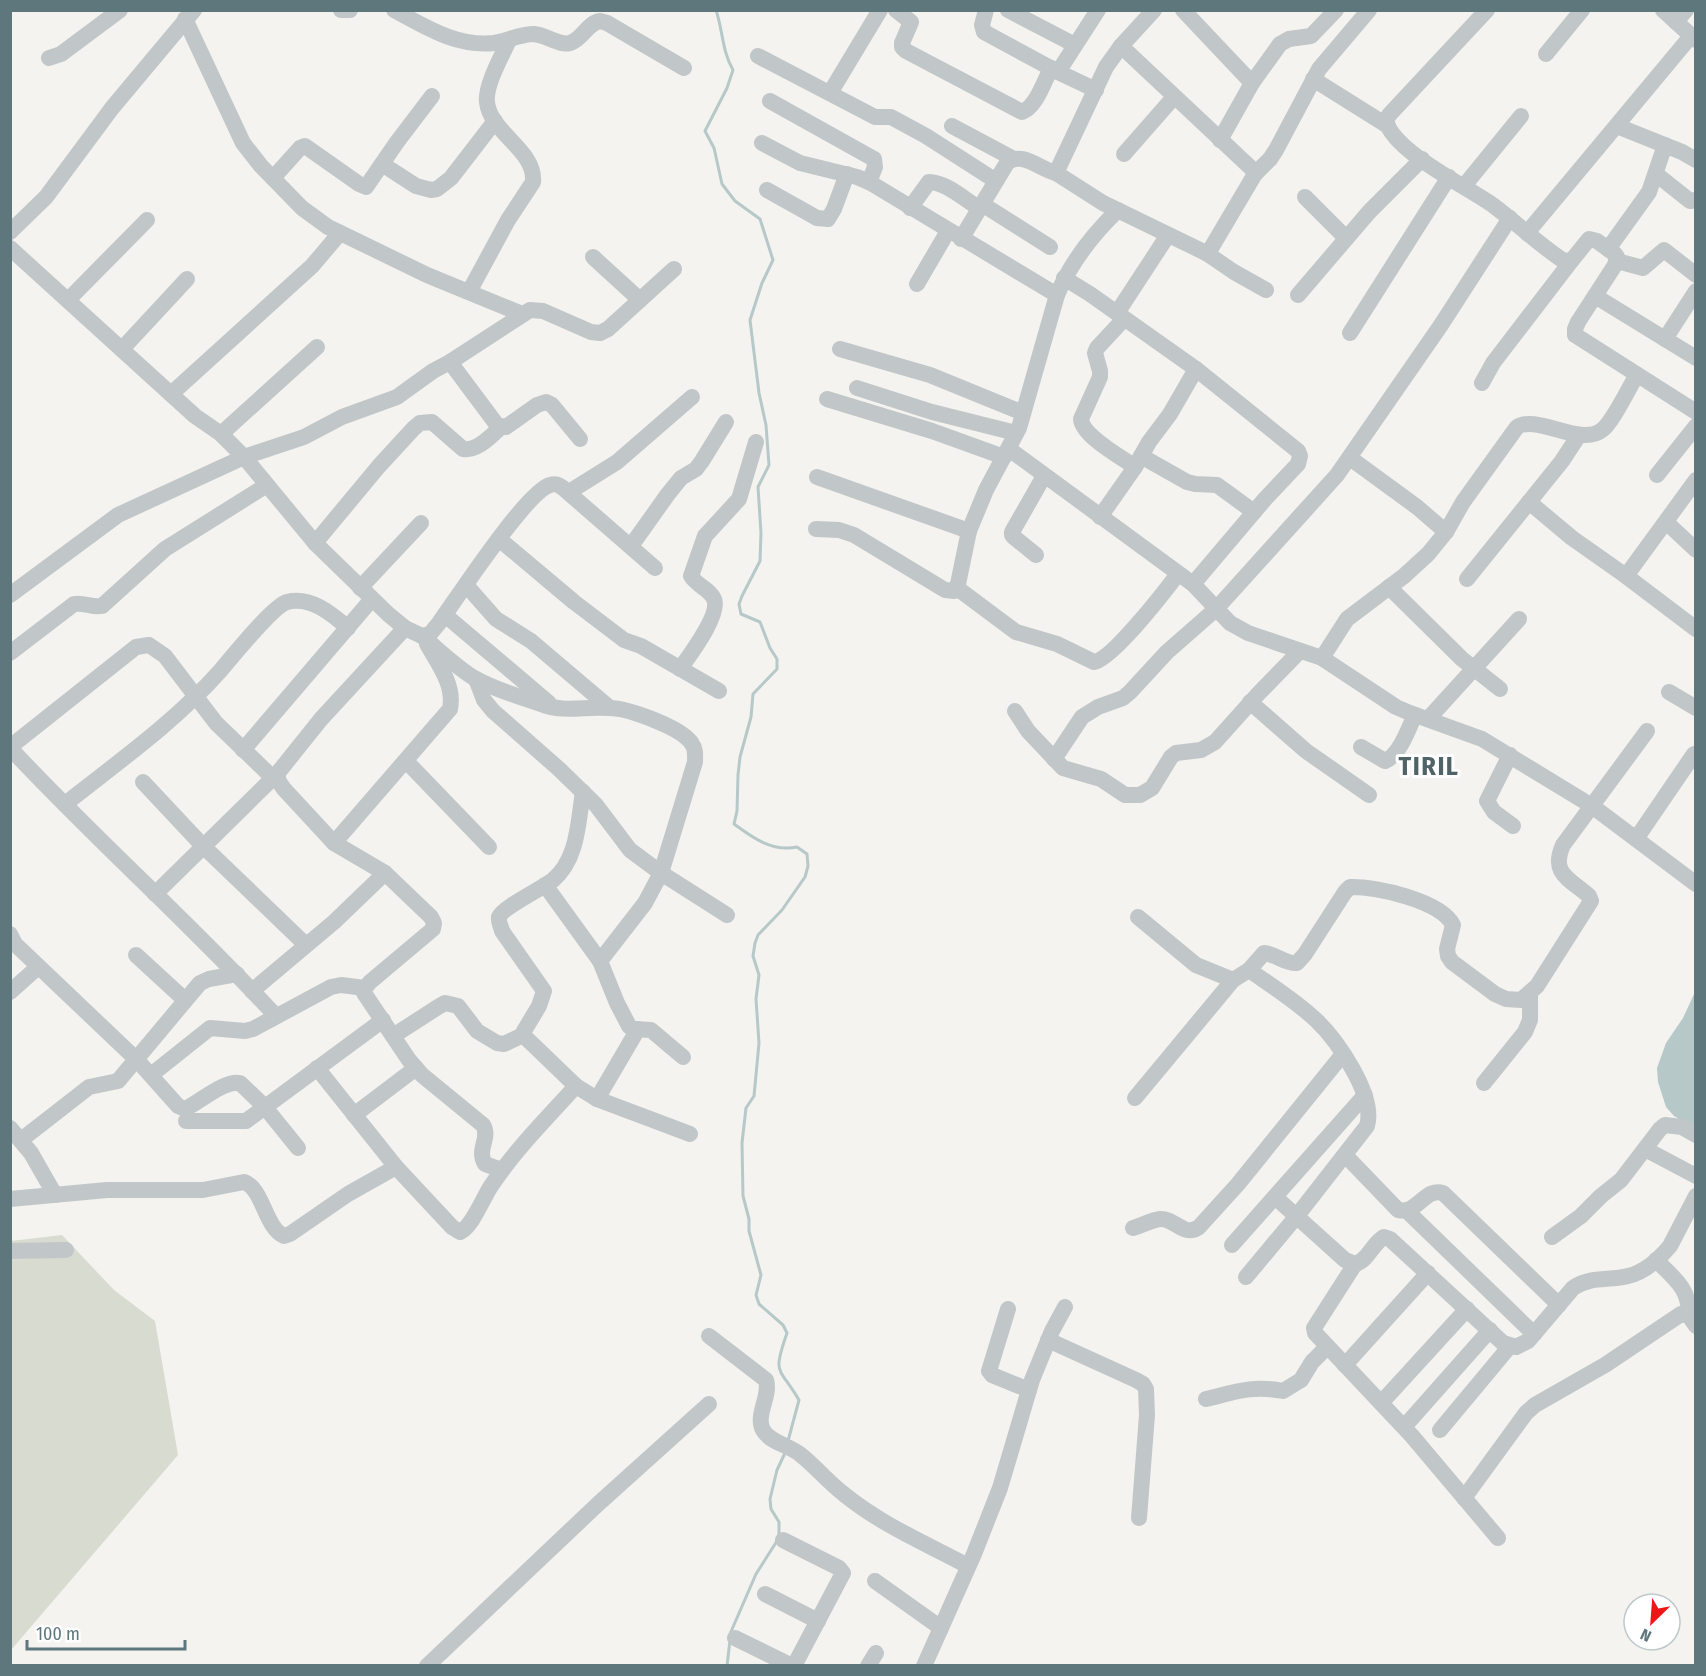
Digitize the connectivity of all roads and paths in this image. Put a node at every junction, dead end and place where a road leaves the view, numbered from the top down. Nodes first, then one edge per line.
1 (120, 10) edge
2 (341, 10) edge
3 (350, 10) edge
4 (393, 10) edge
5 (880, 10) edge
6 (896, 10) edge
7 (986, 10) edge
8 (1008, 10) edge
9 (1098, 10) edge
10 (1154, 10) edge
11 (1183, 10) edge
12 (1336, 10) edge
13 (1487, 10) edge
14 (1582, 10) edge
15 (1359, 14) edge
16 (1675, 14) edge
17 (190, 15) edge
18 (1693, 38) edge
19 (509, 40) junction
20 (1076, 45) junction
21 (1121, 46) junction
22 (1546, 54) dead end
23 (758, 56) dead end
24 (49, 58) dead end
25 (684, 68) dead end
26 (1054, 70) junction
27 (1313, 79) junction
28 (1252, 83) junction
29 (1096, 90) junction
30 (830, 93) junction
31 (432, 96) dead end
32 (1174, 97) junction
33 (770, 101) dead end
34 (1521, 116) dead end
35 (495, 121) junction
36 (952, 126) dead end
37 (1388, 126) junction
38 (1617, 126) junction
39 (1220, 140) junction
40 (762, 143) dead end
41 (1665, 145) junction
42 (1124, 154) dead end
43 (1012, 158) junction
44 (1422, 159) junction
45 (1695, 160) edge
46 (382, 164) junction
47 (1056, 173) junction
48 (847, 174) junction
49 (1254, 174) junction
50 (1656, 174) junction
51 (1449, 177) junction
52 (273, 178) junction
53 (996, 181) junction
54 (869, 182) junction
55 (1464, 186) junction
56 (767, 190) dead end
57 (1305, 197) dead end
58 (1695, 200) edge
59 (981, 206) junction
60 (910, 208) junction
61 (1118, 210) junction
62 (1510, 218) junction
63 (147, 220) dead end
64 (10, 232) edge
65 (340, 233) junction
66 (1527, 233) junction
67 (954, 235) junction
68 (1168, 236) junction
69 (1346, 238) junction
70 (1050, 247) dead end
71 (10, 248) edge
72 (1206, 253) junction
73 (1612, 255) junction
74 (593, 257) dead end
75 (1572, 260) junction
76 (674, 269) dead end
77 (1695, 275) edge
78 (1064, 278) junction
79 (187, 279) dead end
80 (917, 284) dead end
81 (1266, 290) dead end
82 (1695, 291) edge
83 (469, 292) junction
84 (1056, 295) junction
85 (1298, 295) dead end
86 (1595, 296) junction
87 (68, 300) junction
88 (640, 300) junction
89 (522, 314) junction
90 (1121, 316) junction
91 (1350, 333) dead end
92 (1665, 339) junction
93 (317, 347) dead end
94 (122, 349) junction
95 (840, 349) dead end
96 (1695, 358) edge
97 (450, 362) junction
98 (1196, 369) junction
99 (1637, 375) junction
100 (1482, 383) dead end
101 (857, 388) dead end
102 (171, 394) junction
103 (692, 397) dead end
104 (827, 399) dead end
105 (1695, 412) edge
106 (1023, 413) junction
107 (726, 422) dead end
108 (1695, 426) edge
109 (501, 427) junction
110 (1016, 433) junction
111 (221, 434) junction
112 (1579, 435) junction
113 (580, 439) dead end
114 (756, 442) dead end
115 (1007, 453) junction
116 (244, 456) junction
117 (1350, 458) junction
118 (1138, 461) junction
119 (1657, 475) dead end
120 (1044, 476) junction
121 (817, 477) dead end
122 (1695, 480) edge
123 (267, 485) junction
124 (569, 492) junction
125 (1529, 502) junction
126 (1254, 512) junction
127 (1100, 517) junction
128 (1666, 522) junction
129 (421, 523) dead end
130 (816, 529) dead end
131 (969, 531) junction
132 (1446, 532) junction
133 (500, 539) junction
134 (315, 543) junction
135 (631, 546) junction
136 (1695, 550) edge
137 (1036, 555) dead end
138 (654, 568) dead end
139 (1178, 574) junction
140 (1626, 576) junction
141 (1467, 579) dead end
142 (1193, 584) junction
143 (466, 585) junction
144 (1389, 587) junction
145 (957, 588) junction
146 (366, 594) junction
147 (10, 596) edge
148 (1216, 609) junction
149 (445, 615) junction
150 (1519, 619) dead end
151 (348, 628) junction
152 (405, 628) junction
153 (1695, 629) edge
154 (422, 636) junction
155 (1300, 651) junction
156 (10, 653) edge
157 (1322, 658) junction
158 (680, 669) junction
159 (1474, 669) junction
160 (476, 679) junction
161 (1500, 689) dead end
162 (719, 692) dead end
163 (1669, 692) dead end
164 (197, 697) junction
165 (1250, 702) junction
166 (610, 708) junction
167 (1695, 708) edge
168 (557, 709) junction
169 (1015, 711) dead end
170 (1421, 717) junction
171 (1647, 731) dead end
172 (10, 747) edge
173 (1361, 747) dead end
174 (243, 750) junction
175 (1694, 754) edge
176 (1510, 755) junction
177 (1054, 759) junction
178 (406, 761) junction
179 (275, 776) junction
180 (143, 782) dead end
181 (583, 792) junction
182 (1369, 795) dead end
183 (65, 804) junction
184 (1592, 806) junction
185 (1513, 826) dead end
186 (1636, 840) junction
187 (334, 843) junction
188 (203, 846) junction
189 (489, 847) dead end
190 (385, 873) junction
191 (661, 873) junction
192 (1695, 884) edge
193 (545, 885) junction
194 (155, 894) junction
195 (727, 915) dead end
196 (1138, 917) dead end
197 (10, 934) edge
198 (306, 945) junction
199 (136, 955) dead end
200 (600, 961) junction
201 (1253, 965) junction
202 (38, 967) junction
203 (237, 974) junction
204 (1233, 980) junction
205 (365, 988) junction
206 (252, 991) junction
207 (10, 992) edge
208 (1530, 993) junction
209 (185, 1000) junction
210 (275, 1015) junction
211 (382, 1020) junction
212 (638, 1029) junction
213 (524, 1035) junction
214 (393, 1036) junction
215 (1343, 1054) junction
216 (683, 1057) dead end
217 (137, 1060) junction
218 (317, 1068) junction
219 (416, 1068) junction
220 (150, 1075) junction
221 (1484, 1083) dead end
222 (576, 1086) junction
223 (1365, 1095) junction
224 (597, 1098) junction
225 (1135, 1098) dead end
226 (264, 1106) junction
227 (354, 1115) junction
228 (186, 1121) dead end
229 (16, 1134) edge
230 (690, 1134) dead end
231 (1695, 1135) edge
232 (298, 1148) dead end
233 (1645, 1149) junction
234 (1345, 1155) junction
235 (396, 1167) junction
236 (502, 1170) junction
237 (1695, 1176) edge
238 (55, 1195) junction
239 (1695, 1196) edge
240 (1275, 1197) junction
241 (10, 1199) edge
242 (1407, 1211) junction
243 (1296, 1217) junction
244 (1133, 1228) dead end
245 (1552, 1237) dead end
246 (1232, 1245) dead end
247 (66, 1250) dead end
248 (10, 1251) edge
249 (1656, 1260) junction
250 (1355, 1264) junction
251 (1428, 1273) junction
252 (1246, 1277) dead end
253 (1559, 1305) junction
254 (1065, 1307) dead end
255 (1008, 1309) dead end
256 (1467, 1309) junction
257 (1692, 1321) edge
258 (1490, 1330) junction
259 (1534, 1334) junction
260 (709, 1336) dead end
261 (1048, 1340) junction
262 (1510, 1346) junction
263 (1327, 1347) junction
264 (1345, 1365) junction
265 (1029, 1390) junction
266 (1206, 1399) dead end
267 (1381, 1402) junction
268 (709, 1404) dead end
269 (1404, 1427) junction
270 (1440, 1430) dead end
271 (1464, 1498) junction
272 (1139, 1518) dead end
273 (1498, 1538) dead end
274 (783, 1540) dead end
275 (968, 1566) junction
276 (875, 1581) dead end
277 (765, 1594) dead end
278 (818, 1621) junction
279 (941, 1628) junction
280 (735, 1638) dead end
281 (427, 1665) edge
282 (792, 1665) edge
283 (924, 1665) edge

1 - 24 street
2 - 3 street
4 - 19 street
5 - 30 street
6 - 26 street
7 - 26 street
8 - 20 street
9 - 20 street
10 - 21 street
11 - 28 street
12 - 28 street
13 - 37 street
14 - 22 street
15 - 27 street
16 - 18 street
17 - 52 street
17 - 64 street
18 - 38 street
19 - 25 street
19 - 35 street
20 - 26 street
21 - 29 street
21 - 32 street
23 - 30 street
26 - 29 street
27 - 37 street
27 - 49 street
28 - 39 street
29 - 47 street
30 - 53 street
31 - 46 street
32 - 39 street
32 - 42 street
33 - 54 street
34 - 55 street
35 - 46 street
35 - 83 street
36 - 43 street
37 - 44 street
38 - 41 street
38 - 66 street
39 - 49 street
40 - 48 street
41 - 45 street
41 - 50 street
43 - 47 street
43 - 53 street
44 - 51 street
44 - 69 street
46 - 52 street
47 - 61 street
48 - 54 street
48 - 56 street
49 - 72 street
50 - 58 street
50 - 73 street
51 - 55 street
51 - 91 street
52 - 65 street
53 - 59 street
54 - 60 street
55 - 62 street
57 - 69 street
59 - 60 street
59 - 67 street
59 - 70 street
60 - 67 street
61 - 68 street
61 - 78 street
62 - 66 street
62 - 117 street
63 - 87 street
65 - 83 street
65 - 102 street
66 - 75 street
67 - 80 street
67 - 84 street
68 - 72 street
68 - 90 street
69 - 85 street
71 - 87 street
72 - 81 street
73 - 75 street
73 - 77 street
73 - 86 street
74 - 88 street
75 - 100 street
76 - 88 street
78 - 84 street
78 - 90 street
79 - 94 street
82 - 92 street
83 - 89 street
84 - 106 street
86 - 92 street
86 - 99 street
87 - 94 street
88 - 89 street
89 - 97 street
90 - 98 street
90 - 118 street
92 - 96 street
93 - 111 street
94 - 102 street
95 - 106 street
97 - 109 street
97 - 116 street
98 - 118 street
98 - 126 street
99 - 105 street
99 - 112 street
101 - 110 street
102 - 111 street
103 - 124 street
104 - 115 street
106 - 110 street
107 - 135 street
108 - 119 street
109 - 113 street
109 - 134 street
110 - 115 street
111 - 116 street
112 - 125 street
112 - 132 street
114 - 158 street
115 - 120 street
115 - 131 street
116 - 123 street
116 - 147 street
117 - 132 street
117 - 148 street
118 - 126 street
118 - 127 street
120 - 127 street
120 - 137 street
121 - 131 street
122 - 128 street
123 - 134 street
123 - 156 street
124 - 133 street
124 - 135 street
125 - 140 street
125 - 141 street
126 - 142 street
127 - 139 street
128 - 136 street
128 - 140 street
129 - 146 street
130 - 145 street
131 - 145 street
132 - 144 street
133 - 143 street
133 - 158 street
134 - 146 street
135 - 138 street
139 - 142 street
139 - 145 street
140 - 153 street
142 - 148 street
143 - 149 street
143 - 166 street
144 - 157 street
144 - 159 street
146 - 151 street
146 - 152 street
148 - 155 street
148 - 177 street
149 - 154 street
149 - 168 street
150 - 159 street
151 - 164 street
151 - 174 street
152 - 154 street
152 - 179 street
154 - 160 street
154 - 178 street
155 - 157 street
155 - 165 street
157 - 170 street
158 - 162 street
159 - 161 street
159 - 170 street
160 - 168 street
160 - 181 street
163 - 167 street
164 - 172 street
164 - 174 street
164 - 183 street
165 - 177 street
165 - 182 street
166 - 168 street
166 - 191 street
169 - 177 street
170 - 173 street
170 - 176 street
171 - 184 street
172 - 183 street
174 - 179 street
175 - 186 street
176 - 184 street
176 - 185 street
178 - 187 street
178 - 189 street
179 - 187 street
179 - 188 street
180 - 188 street
181 - 191 street
181 - 193 street
183 - 194 street
184 - 186 street
184 - 208 street
186 - 192 street
187 - 190 street
188 - 194 street
188 - 198 street
190 - 198 street
190 - 205 street
191 - 195 street
191 - 200 street
193 - 200 street
193 - 213 street
194 - 203 street
196 - 204 street
197 - 202 street
198 - 206 street
199 - 209 street
200 - 212 street
201 - 204 street
201 - 208 street
201 - 215 street
202 - 207 street
202 - 217 street
203 - 206 street
203 - 209 street
204 - 225 street
205 - 210 street
205 - 211 street
206 - 210 street
208 - 221 street
209 - 217 street
210 - 220 street
211 - 214 street
211 - 218 street
212 - 216 street
212 - 224 street
213 - 214 street
213 - 222 street
214 - 219 street
215 - 223 street
215 - 244 street
217 - 220 street
217 - 229 street
218 - 226 street
218 - 227 street
219 - 227 street
219 - 236 street
220 - 226 street
222 - 224 street
222 - 236 street
223 - 234 street
223 - 240 street
224 - 230 street
226 - 228 street
226 - 232 street
227 - 235 street
229 - 238 street
231 - 233 street
233 - 237 street
233 - 245 street
234 - 242 street
234 - 243 street
235 - 236 street
235 - 238 street
238 - 241 street
239 - 249 street
240 - 243 street
240 - 246 street
242 - 253 street
242 - 259 street
243 - 250 street
243 - 252 street
247 - 248 street
249 - 253 street
249 - 257 street
250 - 251 street
250 - 263 street
251 - 256 street
251 - 264 street
253 - 259 street
254 - 261 street
255 - 265 street
256 - 258 street
256 - 267 street
257 - 271 street
258 - 262 street
258 - 269 street
259 - 262 street
260 - 275 street
261 - 265 street
261 - 272 street
262 - 270 street
263 - 264 street
263 - 266 street
264 - 267 street
265 - 275 street
267 - 269 street
268 - 281 street
269 - 271 street
271 - 273 street
274 - 278 street
275 - 279 street
276 - 279 street
277 - 278 street
278 - 282 street
279 - 283 street
280 - 282 street

